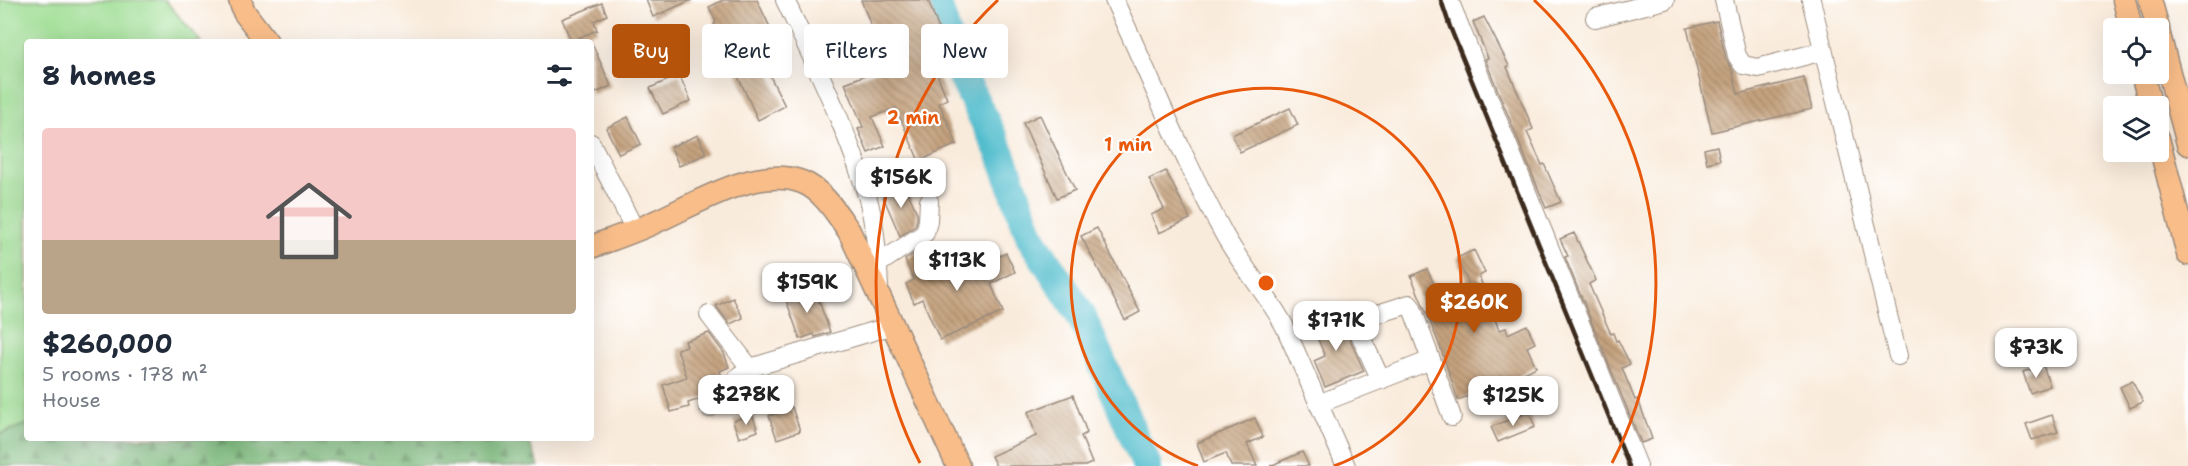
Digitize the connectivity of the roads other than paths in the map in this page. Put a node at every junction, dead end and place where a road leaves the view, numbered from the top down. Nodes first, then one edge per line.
1 (223, 0) edge
2 (785, 0) edge
3 (1114, 0) edge
4 (1449, 0) edge
5 (1665, 0) edge
6 (1724, 0) edge
7 (1811, 0) edge
8 (2124, 0) edge
9 (2150, 0) edge
10 (242, 6) edge
11 (1595, 18) dead end
12 (2128, 18) edge
13 (2155, 18) edge
14 (265, 39) edge
15 (1823, 51) junction
16 (2169, 72) edge
17 (2188, 144) edge
18 (594, 149) edge
19 (2164, 162) edge
20 (929, 201) dead end
21 (635, 230) junction
22 (594, 247) edge
23 (2188, 252) edge
24 (878, 264) junction
25 (880, 294) junction
26 (709, 315) dead end
27 (894, 325) junction
28 (1898, 356) dead end
29 (1431, 360) junction
30 (750, 368) junction
31 (1381, 380) junction
32 (1318, 404) junction
33 (710, 408) dead end
34 (1452, 417) dead end
35 (958, 466) edge
36 (1346, 466) edge
37 (1638, 466) edge

1 - 10 main road
2 - 24 street
3 - 32 street
4 - 37 street
5 - 11 street
6 - 15 street
7 - 15 street
8 - 12 main road
9 - 13 main road
10 - 14 main road
15 - 28 street
16 - 17 main road
18 - 21 street
19 - 23 main road
20 - 24 street
21 - 22 main road
21 - 25 main road
24 - 25 street
25 - 27 main road
26 - 30 street
27 - 30 street
27 - 35 main road
29 - 31 street
29 - 31 street
29 - 34 street
30 - 33 street
31 - 32 street
32 - 36 street

